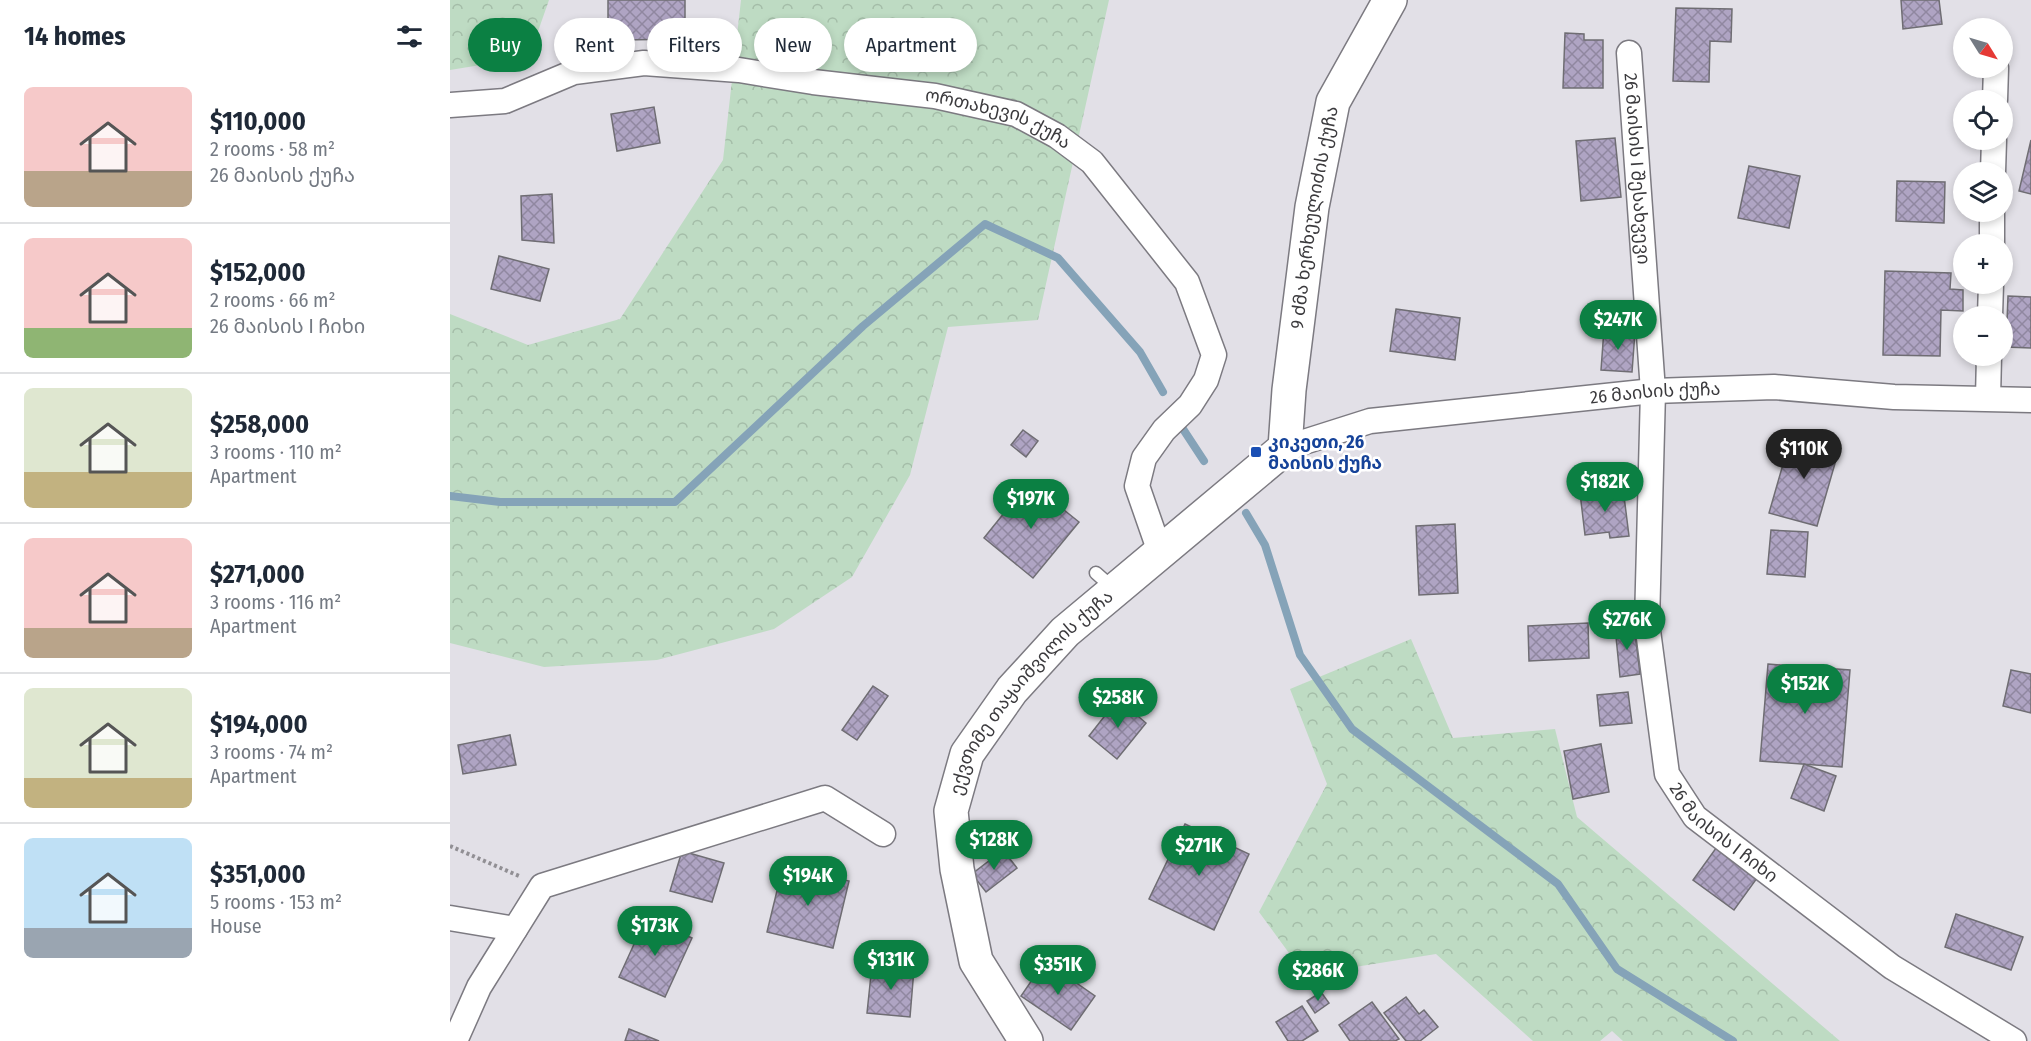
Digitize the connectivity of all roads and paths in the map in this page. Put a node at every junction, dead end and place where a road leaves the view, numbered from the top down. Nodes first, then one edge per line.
1 (1390, 0) edge
2 (1629, 52) dead end
3 (450, 105) edge
4 (1989, 366) edge
5 (1653, 391) junction
6 (1988, 398) junction
7 (2031, 400) edge
8 (1285, 448) junction
9 (1160, 552) junction
10 (883, 834) dead end
11 (450, 846) edge
12 (542, 886) junction
13 (450, 918) edge
14 (515, 929) junction
15 (455, 1041) edge
16 (1026, 1041) edge
17 (2014, 1041) edge

1 - 8 street, 9 ძმა ხერხეულიძის ქუჩა
2 - 5 street, 26 მაისის I შესახვევი
3 - 9 street, ორთახევის ქუჩა
4 - 6 street
5 - 6 street, 26 მაისის ქუჩა
5 - 8 street, 26 მაისის ქუჩა
5 - 17 street, 26 მაისის I ჩიხი
6 - 7 street, 26 მაისის ქუჩა
8 - 9 street, ექვთიმე თაყაიშვილის ქუჩა
9 - 16 street, ექვთიმე თაყაიშვილის ქუჩა
10 - 12 street
11 - 12 path
12 - 14 street
13 - 14 street
14 - 15 street

